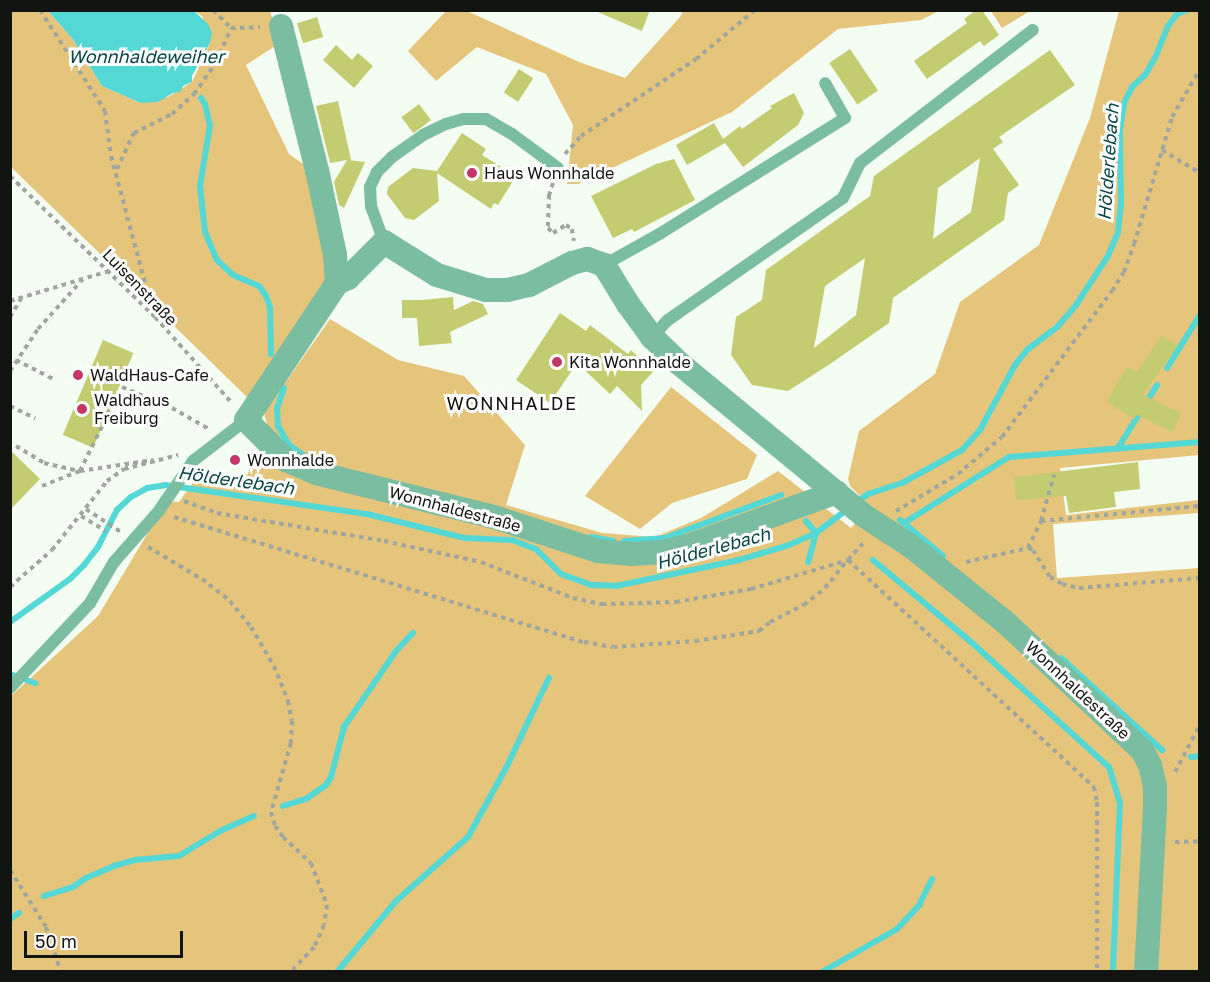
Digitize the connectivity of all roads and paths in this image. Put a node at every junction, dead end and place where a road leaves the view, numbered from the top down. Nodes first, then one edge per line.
1 (40, 10) edge
2 (213, 10) edge
3 (755, 10) edge
4 (281, 26) joint
5 (231, 28) junction
6 (1033, 30) dead end
7 (1200, 69) edge
8 (825, 83) dead end
9 (1161, 150) junction
10 (559, 165) joint
11 (117, 170) junction
12 (1200, 173) edge
13 (10, 176) edge
14 (549, 195) dead end
15 (575, 238) dead end
16 (384, 242) junction
17 (604, 265) junction
18 (109, 271) junction
19 (83, 279) junction
20 (338, 283) junction
21 (22, 298) junction
22 (10, 301) edge
23 (10, 316) edge
24 (154, 318) junction
25 (652, 337) junction
26 (16, 360) junction
27 (10, 371) edge
28 (55, 380) dead end
29 (122, 387) dead end
30 (10, 406) edge
31 (112, 406) dead end
32 (35, 418) dead end
33 (246, 420) junction
34 (222, 437) junction
35 (16, 446) dead end
36 (80, 471) junction
37 (1054, 475) dead end
38 (42, 486) dead end
39 (839, 494) junction
40 (169, 495) junction
41 (1200, 506) edge
42 (86, 509) junction
43 (158, 512) junction
44 (81, 516) junction
45 (1041, 521) junction
46 (870, 526) junction
47 (106, 531) dead end
48 (132, 539) junction
49 (1028, 548) junction
50 (848, 560) junction
51 (951, 578) junction
52 (1200, 578) edge
53 (10, 587) edge
54 (11, 688) edge
55 (1200, 724) edge
56 (1155, 786) junction
57 (10, 870) edge
58 (61, 972) edge
59 (291, 972) edge
60 (1097, 972) edge
61 (1146, 972) edge

1 - 11 path
2 - 5 path
3 - 10 path
4 - 5 path
4 - 20 street
5 - 11 path
6 - 25 lane
7 - 9 path
8 - 17 lane
9 - 12 path
9 - 46 path
10 - 16 lane
11 - 24 path
13 - 18 path, Luisenstraße
14 - 15 path
16 - 17 street
16 - 20 street
17 - 25 street, Wonnhaldestraße
18 - 19 path
18 - 24 path, Luisenstraße
19 - 21 path
19 - 26 path
20 - 33 street
21 - 22 path
21 - 23 path
24 - 33 path, Luisenstraße
25 - 39 street, Wonnhaldestraße
26 - 27 path
26 - 28 path
29 - 34 path
30 - 32 path
31 - 36 path
33 - 34 lane
33 - 39 street, Wonnhaldestraße
34 - 40 lane
35 - 36 path
36 - 38 path
36 - 42 path
37 - 45 path
39 - 46 street, Wonnhaldestraße
40 - 43 lane
40 - 50 path
41 - 45 path
42 - 44 path
42 - 48 path
43 - 48 lane
43 - 50 path
44 - 47 path
44 - 53 path
45 - 49 path
46 - 50 path
46 - 51 street, Wonnhaldestraße
48 - 54 lane
48 - 59 path
49 - 51 path
49 - 52 path
50 - 60 path
51 - 56 street, Wonnhaldestraße
55 - 56 path
56 - 61 street, Wonnhaldestraße
57 - 58 path

